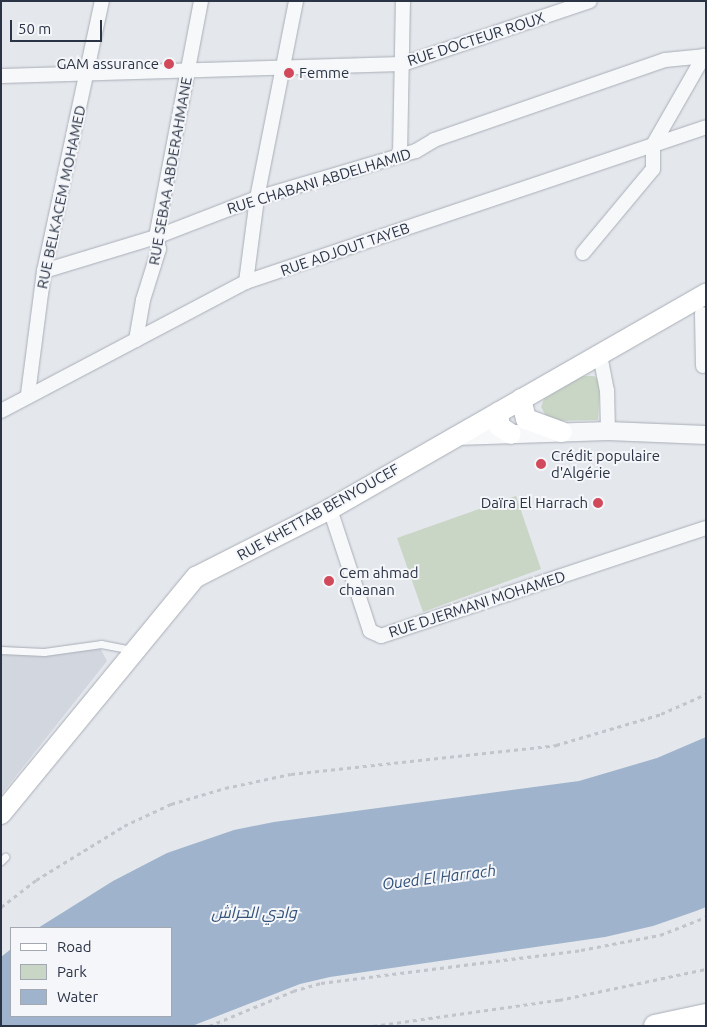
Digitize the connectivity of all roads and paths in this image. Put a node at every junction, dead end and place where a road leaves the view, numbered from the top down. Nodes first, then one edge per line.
1 (102, 1) edge
2 (201, 1) edge
3 (296, 1) edge
4 (403, 1) edge
5 (590, 1) edge
6 (705, 56) edge
7 (403, 64) junction
8 (283, 67) junction
9 (188, 72) junction
10 (87, 74) junction
11 (1, 76) edge
12 (706, 128) edge
13 (653, 145) junction
14 (400, 155) junction
15 (257, 198) junction
16 (156, 237) junction
17 (583, 253) dead end
18 (44, 271) junction
19 (246, 282) junction
20 (706, 294) edge
21 (676, 311) junction
22 (704, 314) edge
23 (136, 340) junction
24 (600, 355) junction
25 (703, 366) dead end
26 (28, 394) junction
27 (521, 399) junction
28 (1, 410) edge
29 (499, 412) junction
30 (608, 431) junction
31 (562, 432) junction
32 (511, 434) junction
33 (706, 435) edge
34 (454, 436) junction
35 (330, 509) junction
36 (706, 528) edge
37 (1, 650) edge
38 (134, 651) junction
39 (706, 694) edge
40 (1, 814) edge
41 (1, 907) edge
42 (706, 917) edge
43 (706, 969) edge
44 (706, 1015) edge
45 (209, 1026) edge
46 (373, 1026) edge
47 (655, 1026) edge

1 - 10 street, RUE BELKACEM MOHAMED
2 - 9 street, RUE SEBAA ABDERAHMANE
3 - 8 street
4 - 7 street
5 - 7 street, RUE DOCTEUR ROUX
6 - 13 street
6 - 14 street, RUE CHABANI ABDELHAMID
7 - 8 street, RUE DOCTEUR ROUX
7 - 14 street
8 - 9 street, RUE DOCTEUR ROUX
8 - 15 street
9 - 10 street, RUE DOCTEUR ROUX
9 - 16 street, RUE SEBAA ABDERAHMANE
10 - 11 street, RUE DOCTEUR ROUX
10 - 18 street, RUE BELKACEM MOHAMED
12 - 13 street, RUE ADJOUT TAYEB
13 - 17 street
13 - 19 street, RUE ADJOUT TAYEB
14 - 15 street, RUE CHABANI ABDELHAMID
15 - 16 street, RUE CHABANI ABDELHAMID
15 - 19 street
16 - 18 street, RUE CHABANI ABDELHAMID
16 - 23 street, RUE SEBAA ABDERAHMANE
18 - 26 street, RUE BELKACEM MOHAMED
19 - 23 street, RUE ADJOUT TAYEB
20 - 21 main road, RUE KHETTAB BENYOUCEF
21 - 22 street
21 - 24 main road, RUE KHETTAB BENYOUCEF
22 - 25 street
23 - 26 street, RUE ADJOUT TAYEB
24 - 27 main road, RUE KHETTAB BENYOUCEF
24 - 30 street
26 - 28 street, RUE ADJOUT TAYEB
27 - 29 main road, RUE KHETTAB BENYOUCEF
27 - 31 main road
29 - 32 main road
29 - 34 main road, RUE KHETTAB BENYOUCEF
30 - 31 street
30 - 33 street
31 - 32 street
32 - 34 street
34 - 35 main road, RUE KHETTAB BENYOUCEF
35 - 36 street, RUE DJERMANI MOHAMED
35 - 38 main road, RUE KHETTAB BENYOUCEF
37 - 38 lane
38 - 40 main road, RUE KHETTAB BENYOUCEF
39 - 41 path
42 - 45 path
43 - 46 path
44 - 47 main road

